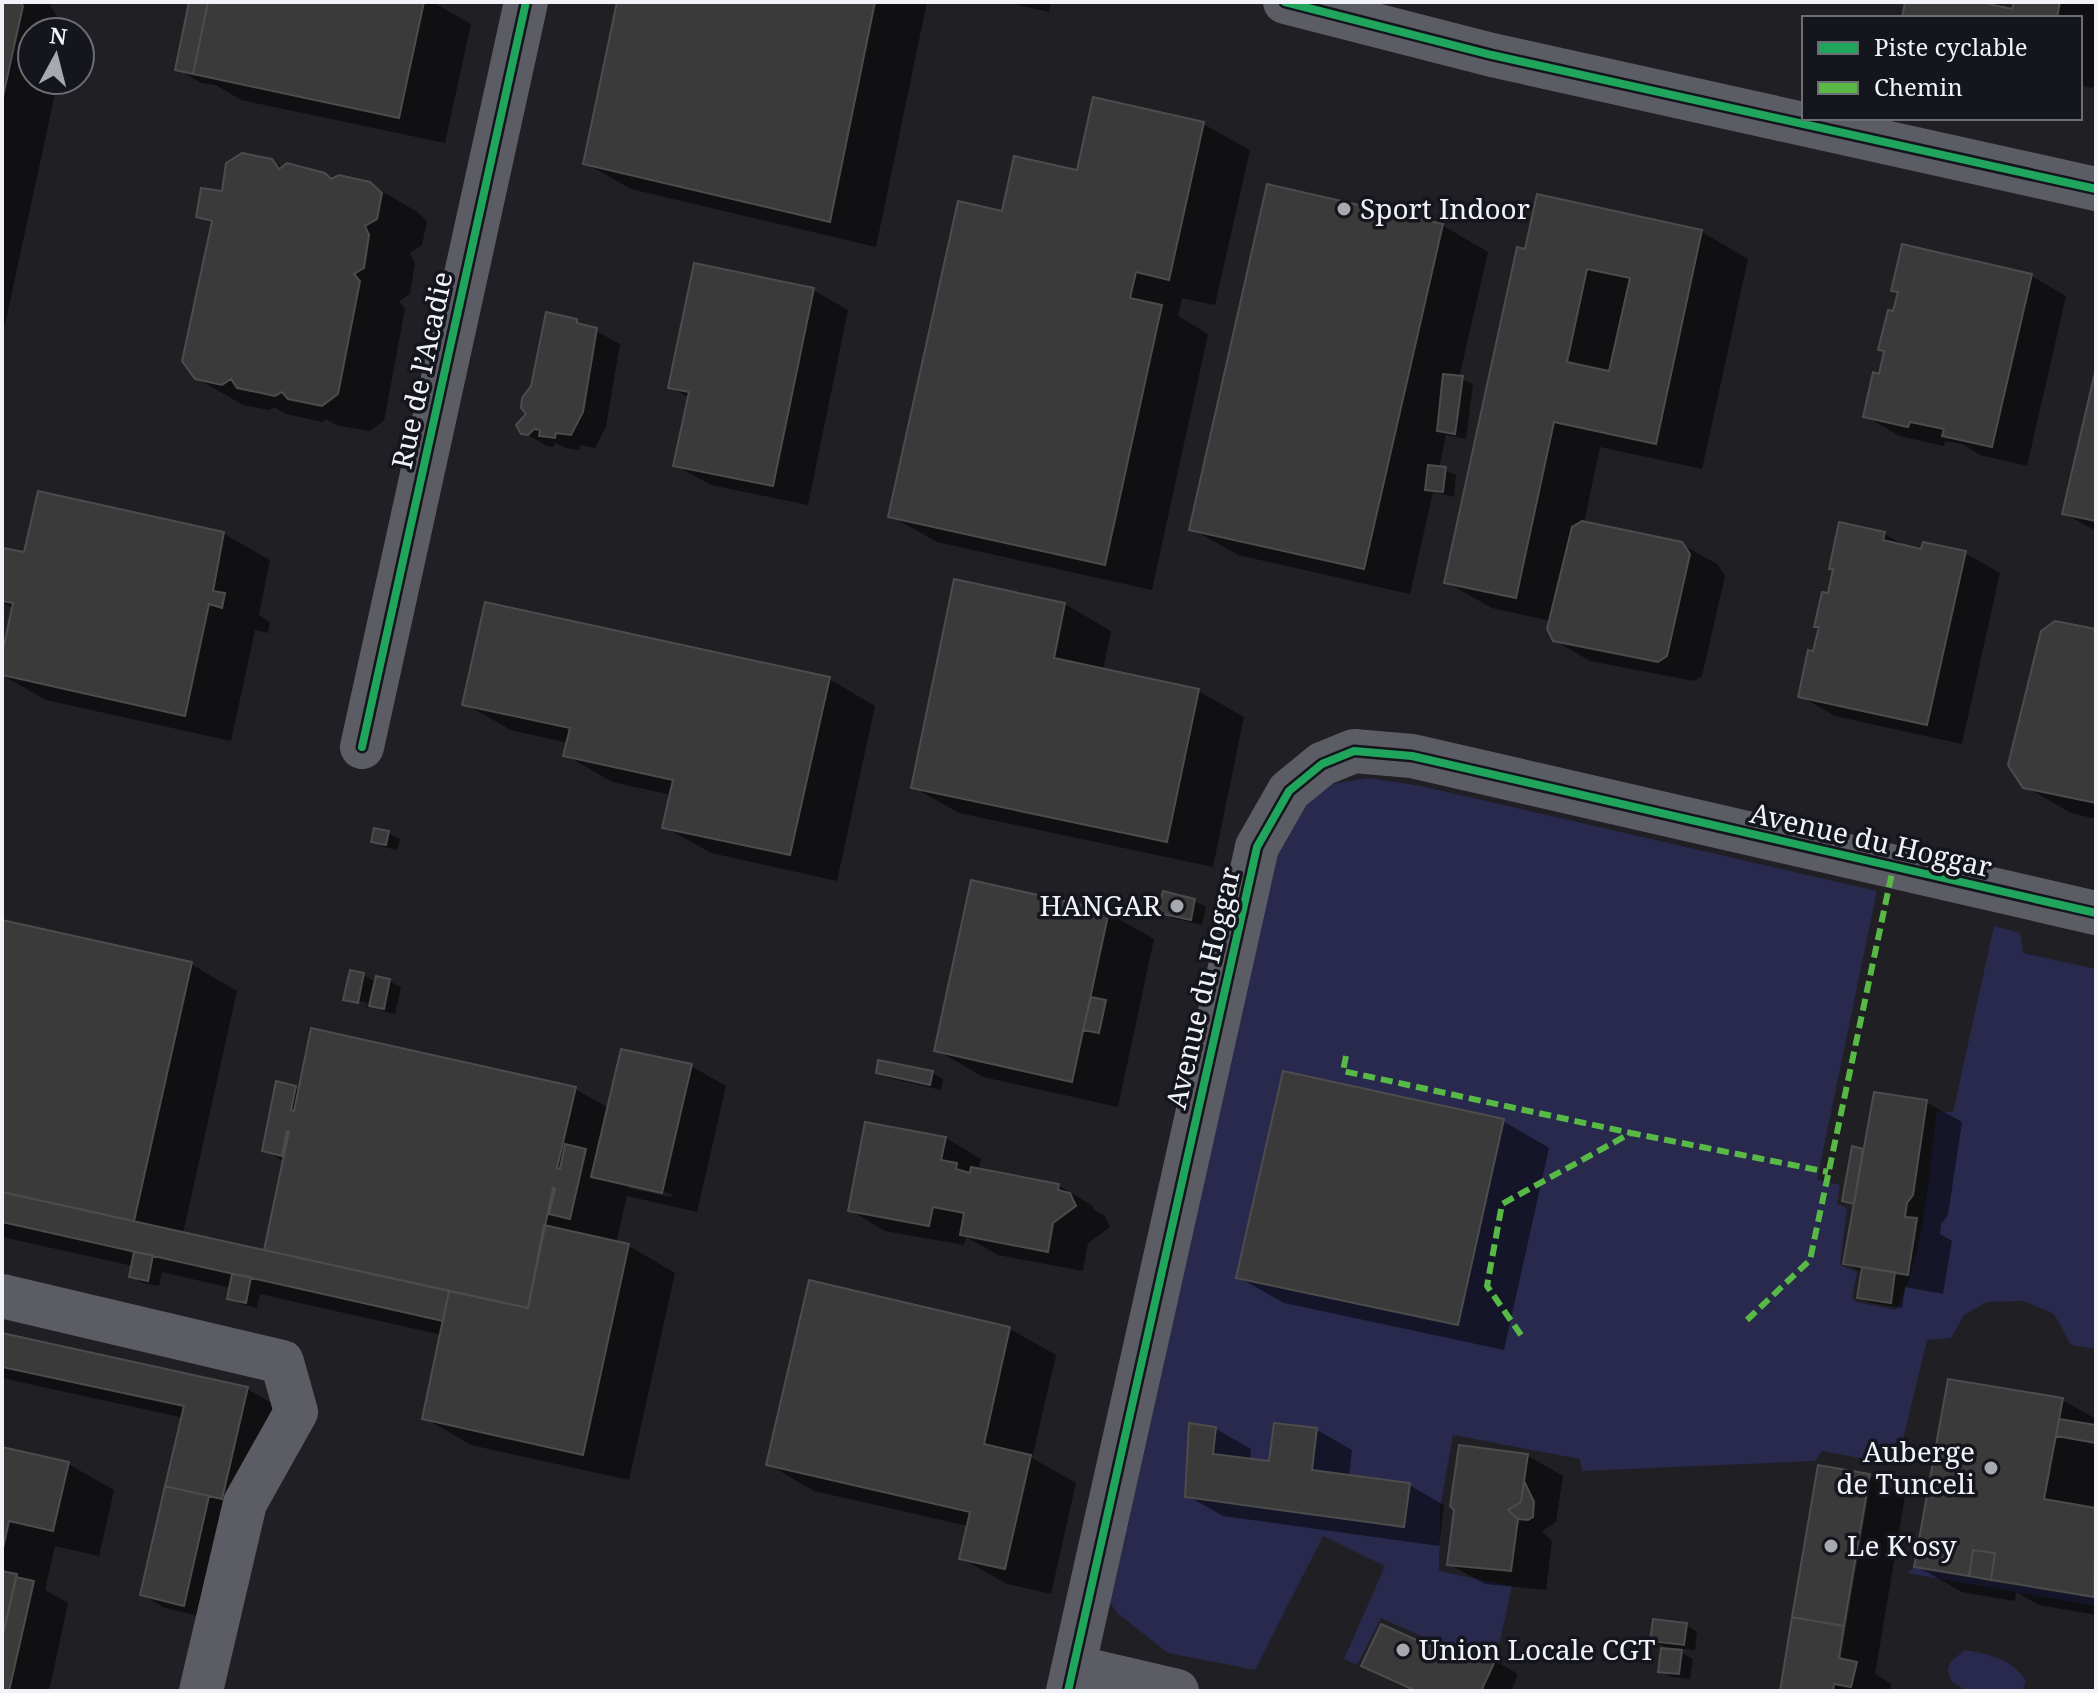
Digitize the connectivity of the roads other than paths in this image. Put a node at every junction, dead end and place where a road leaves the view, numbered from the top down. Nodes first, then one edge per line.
1 (526, 2) edge
2 (1285, 2) edge
3 (2096, 189) edge
4 (362, 747) dead end
5 (2096, 913) edge
6 (2, 1296) edge
7 (1071, 1679) edge
8 (201, 1691) edge
9 (1177, 1691) edge

1 - 4 street, Rue de l’Acadie
2 - 3 street
5 - 7 street, Avenue du Hoggar
6 - 8 street
7 - 9 street

